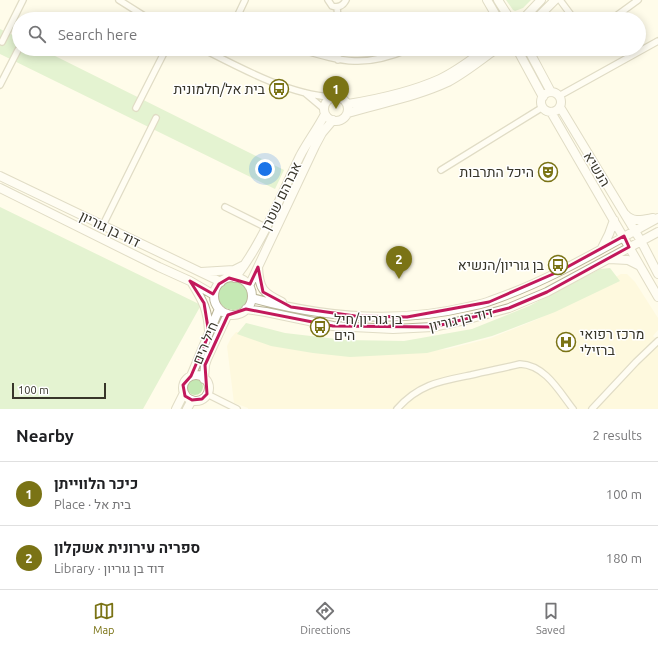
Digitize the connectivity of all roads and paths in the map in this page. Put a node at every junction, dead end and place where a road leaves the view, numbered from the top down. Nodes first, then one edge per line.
1 (23, 0) edge
2 (119, 0) edge
3 (245, 0) edge
4 (328, 0) edge
5 (346, 0) edge
6 (487, 0) edge
7 (498, 0) edge
8 (541, 0) edge
9 (555, 0) edge
10 (560, 0) edge
11 (638, 0) edge
12 (337, 7) junction
13 (17, 12) edge
14 (138, 12) edge
15 (239, 12) edge
16 (337, 12) edge
17 (494, 12) edge
18 (506, 12) edge
19 (530, 12) edge
20 (543, 12) edge
21 (569, 12) edge
22 (622, 12) edge
23 (12, 22) edge
24 (658, 41) edge
25 (2, 42) dead end
26 (646, 48) edge
27 (15, 56) edge
28 (162, 56) edge
29 (217, 56) edge
30 (324, 56) edge
31 (338, 56) edge
32 (393, 56) edge
33 (477, 56) edge
34 (486, 56) edge
35 (521, 56) edge
36 (532, 56) edge
37 (631, 56) edge
38 (338, 60) junction
39 (0, 85) edge
40 (301, 91) junction
41 (551, 92) junction
42 (560, 96) junction
43 (332, 97) junction
44 (543, 97) junction
45 (348, 104) junction
46 (543, 107) junction
47 (560, 107) junction
48 (136, 108) dead end
49 (324, 111) junction
50 (551, 112) junction
51 (348, 113) junction
52 (156, 118) dead end
53 (333, 120) junction
54 (441, 170) dead end
55 (0, 176) edge
56 (0, 188) edge
57 (225, 207) dead end
58 (620, 209) junction
59 (658, 218) edge
60 (614, 220) junction
61 (103, 226) junction
62 (265, 227) junction
63 (634, 231) junction
64 (656, 232) edge
65 (624, 236) junction
66 (640, 241) junction
67 (629, 247) junction
68 (602, 248) junction
69 (648, 256) junction
70 (607, 260) junction
71 (245, 265) junction
72 (640, 266) junction
73 (258, 267) junction
74 (201, 272) junction
75 (658, 274) edge
76 (235, 278) junction
77 (190, 281) junction
78 (221, 282) junction
79 (249, 286) junction
80 (214, 295) junction
81 (658, 297) edge
82 (252, 298) junction
83 (291, 307) junction
84 (219, 309) junction
85 (246, 309) junction
86 (228, 314) junction
87 (209, 334) junction
88 (658, 341) edge
89 (191, 376) junction
90 (204, 379) junction
91 (184, 393) junction
92 (207, 394) junction
93 (192, 400) junction
94 (235, 408) edge
95 (176, 409) edge
96 (187, 409) edge
97 (397, 409) edge
98 (573, 409) edge
99 (592, 409) edge

1 - 13 street
2 - 14 street
3 - 15 street
4 - 12 street
5 - 12 street
6 - 17 main road
7 - 18 main road
8 - 19 main road
9 - 20 main road
10 - 21 street
11 - 22 street
12 - 16 street
23 - 25 street
24 - 26 street
27 - 39 street
28 - 48 street
29 - 40 street
30 - 38 street
31 - 38 street
32 - 38 street
33 - 45 main road
34 - 51 main road
35 - 44 main road
36 - 41 main road
37 - 42 street
40 - 43 street
40 - 49 street
41 - 42 main road
41 - 44 main road
42 - 47 main road
43 - 45 main road
43 - 49 main road
44 - 46 main road
45 - 51 main road
46 - 50 main road
46 - 54 street
47 - 50 main road
47 - 58 main road, הנשיא
49 - 53 main road
49 - 62 main road, אברהם שטרן
50 - 60 main road, הנשיא
51 - 53 main road
52 - 61 street
53 - 73 main road, אברהם שטרן
55 - 61 main road, דוד בן גוריון
56 - 77 main road, דוד בן גוריון
57 - 62 street
58 - 59 main road
58 - 63 main road, הנשיא
59 - 63 main road, דוד בן גוריון
60 - 65 main road, הנשיא
60 - 68 main road
61 - 74 main road, דוד בן גוריון
62 - 71 main road, אברהם שטרן
63 - 65 main road, דוד בן גוריון
63 - 66 main road, הנשיא
64 - 66 main road, דוד בן גוריון
64 - 69 main road
65 - 67 main road, הנשיא
65 - 68 main road, דוד בן גוריון
66 - 67 main road, דוד בן גוריון
66 - 69 main road, הנשיא
67 - 70 main road, דוד בן גוריון
67 - 72 main road, הנשיא
68 - 83 main road, דוד בן גוריון
69 - 75 main road, הנשיא
70 - 72 main road
70 - 85 main road, דוד בן גוריון
71 - 74 main road
71 - 76 main road, אברהם שטרן
72 - 81 main road, הנשיא
73 - 79 main road, אברהם שטרן
73 - 83 main road
74 - 78 main road, דוד בן גוריון
76 - 78 main road
76 - 79 main road
77 - 80 main road, דוד בן גוריון
77 - 87 main road
78 - 80 main road
79 - 82 main road
80 - 84 main road
82 - 83 main road, דוד בן גוריון
82 - 85 main road
84 - 86 main road
84 - 87 main road, חיל הים
85 - 86 main road
86 - 90 main road, חיל הים
87 - 89 main road, חיל הים
88 - 99 street
89 - 90 main road
89 - 91 main road
90 - 92 main road
91 - 93 main road
91 - 95 main road
92 - 93 main road
92 - 94 street
93 - 96 main road
97 - 98 street

